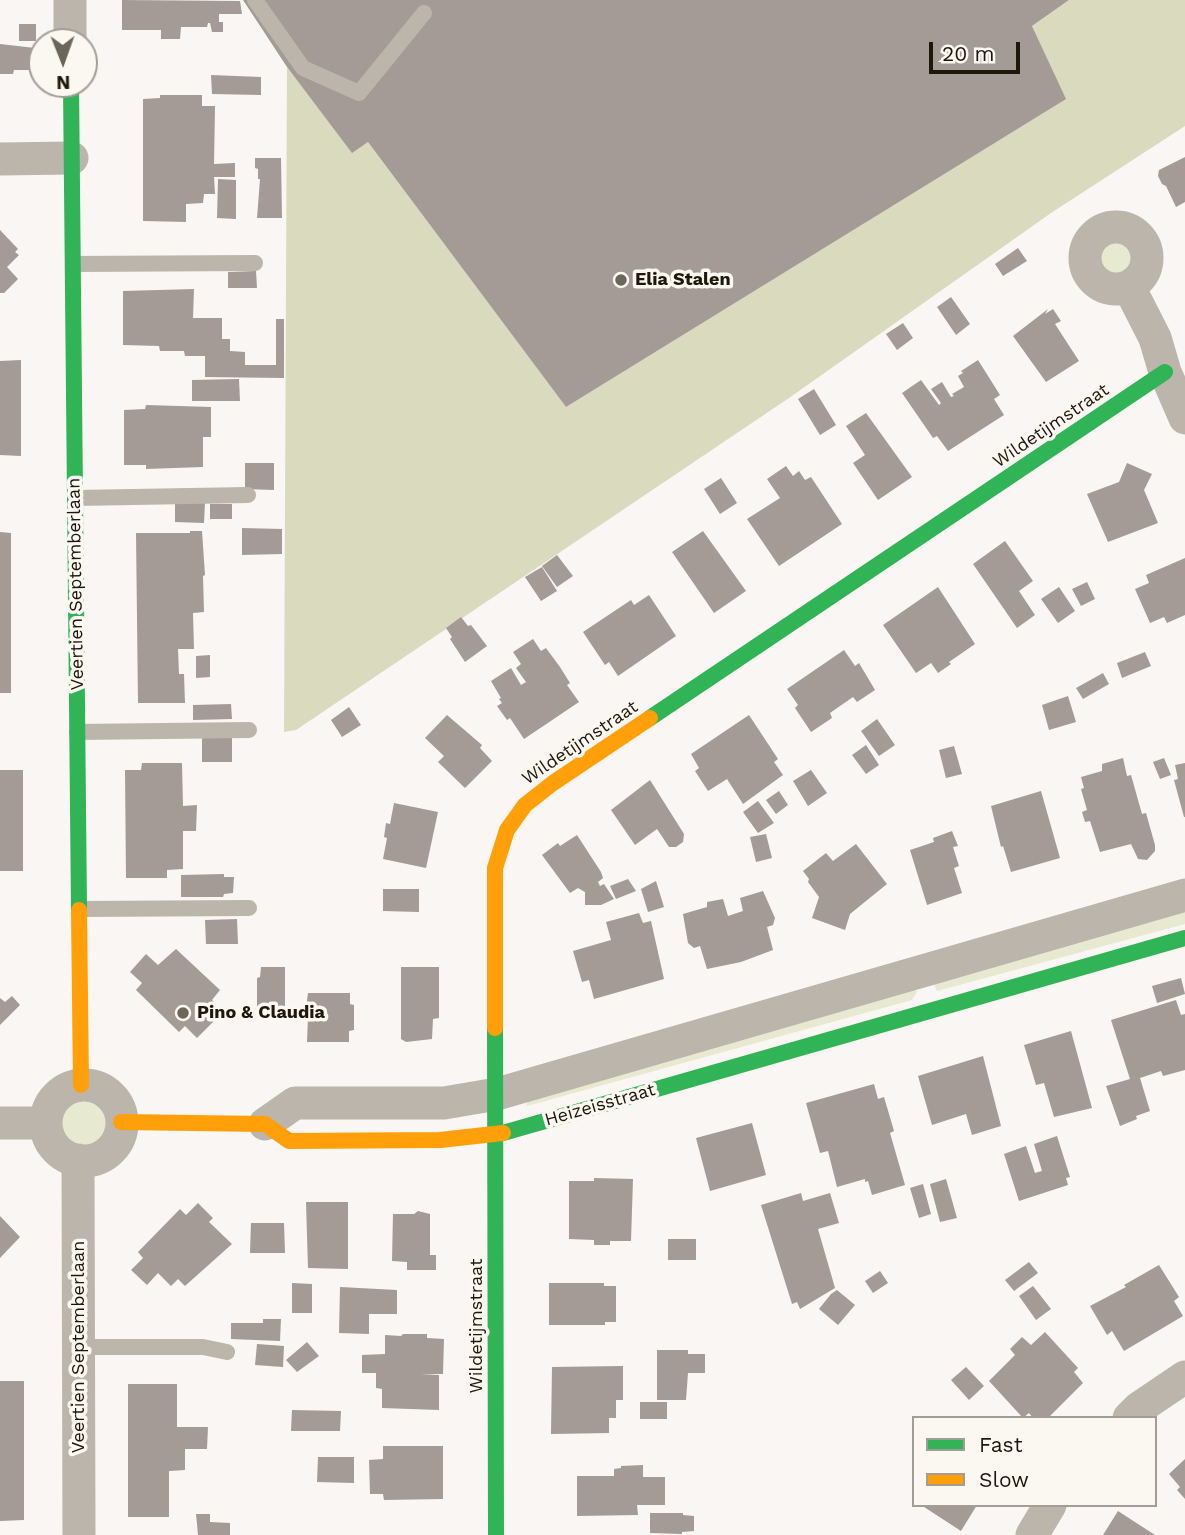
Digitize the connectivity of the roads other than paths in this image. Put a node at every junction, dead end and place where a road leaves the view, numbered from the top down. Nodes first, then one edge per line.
1 (70, 0) edge
2 (255, 0) edge
3 (424, 13) dead end
4 (70, 28) edge
5 (71, 98) edge
6 (72, 158) junction
7 (0, 159) edge
8 (255, 263) dead end
9 (73, 264) junction
10 (1129, 287) dead end
11 (1165, 372) junction
12 (1185, 418) edge
13 (248, 495) dead end
14 (75, 498) junction
15 (249, 730) dead end
16 (77, 732) junction
17 (1185, 895) edge
18 (249, 908) dead end
19 (79, 909) junction
20 (1185, 938) edge
21 (920, 973) junction
22 (932, 1010) junction
23 (81, 1084) junction
24 (497, 1094) junction
25 (121, 1122) junction
26 (46, 1123) junction
27 (0, 1124) edge
28 (265, 1124) junction
29 (496, 1135) junction
30 (78, 1160) junction
31 (79, 1347) junction
32 (227, 1352) dead end
33 (1185, 1377) edge
34 (1131, 1416) edge
35 (1049, 1507) edge
36 (79, 1535) edge
37 (496, 1535) edge
38 (1032, 1535) edge

1 - 4 street
2 - 3 lane
5 - 6 street, Veertien Septemberlaan
6 - 7 street
6 - 9 street, Veertien Septemberlaan
8 - 9 lane
9 - 14 street, Veertien Septemberlaan
10 - 11 street
11 - 12 street
11 - 24 street, Wildetijmstraat
13 - 14 lane
14 - 16 street, Veertien Septemberlaan
15 - 16 lane
16 - 19 street, Veertien Septemberlaan
17 - 21 street
18 - 19 lane
19 - 23 street, Veertien Septemberlaan
20 - 22 street, Heizeisstraat
21 - 22 street
21 - 24 street
22 - 29 street, Heizeisstraat
23 - 25 street
23 - 26 street
24 - 28 street
24 - 29 street, Wildetijmstraat
25 - 28 street, Heizeisstraat
25 - 30 street
26 - 27 street
26 - 30 street
28 - 29 street, Heizeisstraat
29 - 37 street, Wildetijmstraat
30 - 31 street, Veertien Septemberlaan
31 - 32 lane
31 - 36 street, Veertien Septemberlaan
33 - 34 street
35 - 38 street

